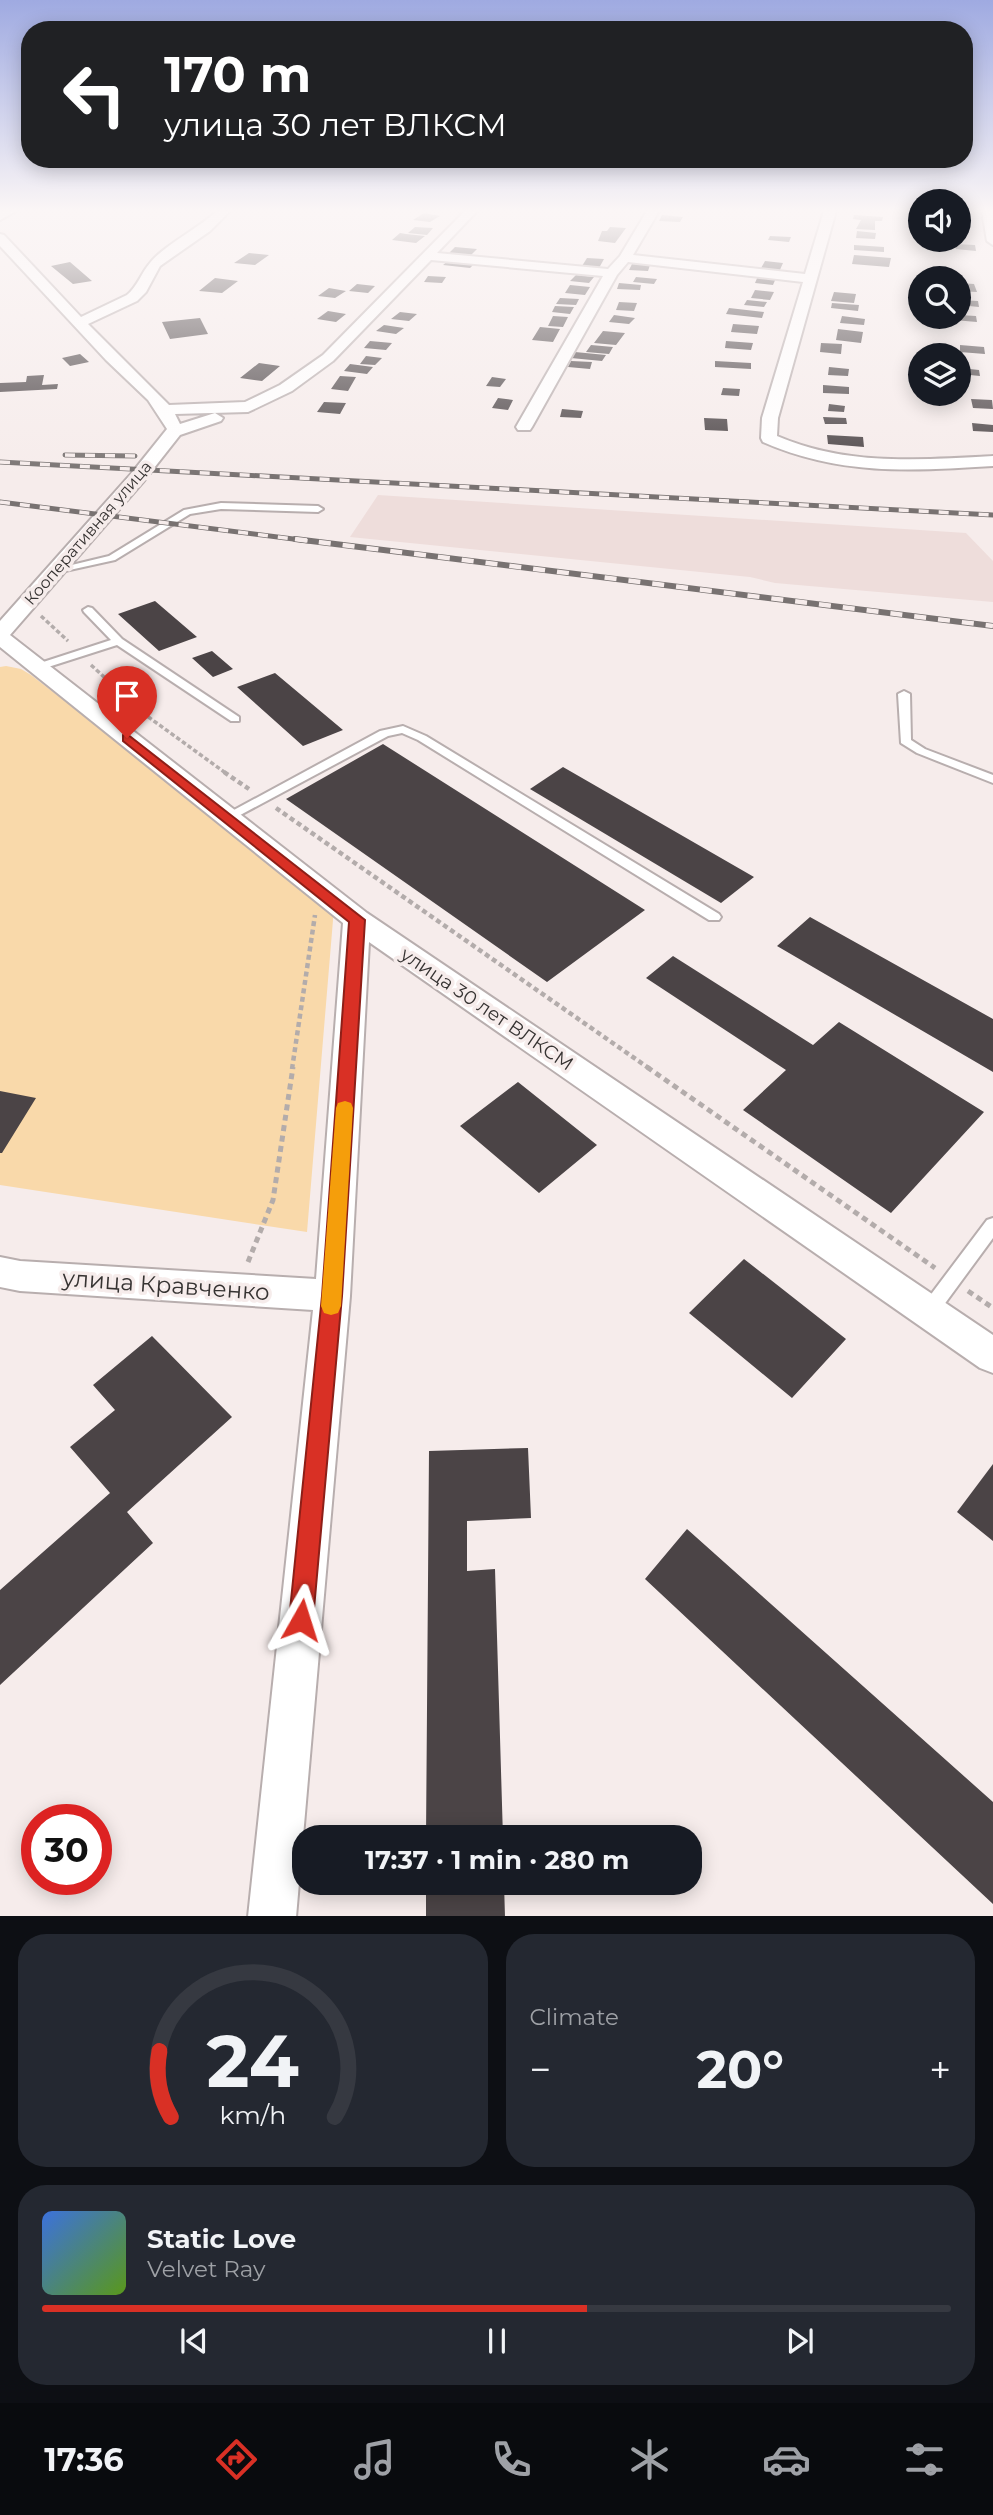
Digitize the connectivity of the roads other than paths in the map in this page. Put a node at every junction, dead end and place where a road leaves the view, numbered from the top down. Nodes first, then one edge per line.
1 (60, 300) edge
2 (129, 300) edge
3 (385, 300) edge
4 (596, 300) edge
5 (805, 300) edge
6 (82, 322) junction
7 (248, 407) junction
8 (166, 410) junction
9 (524, 427) dead end
10 (174, 431) junction
11 (993, 461) edge
12 (317, 509) dead end
13 (56, 570) junction
14 (89, 610) dead end
15 (0, 636) edge
16 (118, 641) junction
17 (38, 667) junction
18 (904, 694) dead end
19 (235, 719) dead end
20 (993, 779) edge
21 (227, 817) junction
22 (714, 917) dead end
23 (357, 920) junction
24 (993, 1225) edge
25 (0, 1272) edge
26 (332, 1296) junction
27 (929, 1311) junction
28 (993, 1356) edge
29 (272, 1916) edge

1 - 6 street
2 - 6 street
3 - 7 street
4 - 9 street
5 - 11 street
6 - 8 street
7 - 8 street
7 - 10 street
8 - 10 street
10 - 13 street, Кооперативная улица
12 - 13 lane
13 - 15 street, Кооперативная улица
14 - 16 lane
15 - 17 street, улица 30 лет ВЛКСМ
16 - 17 lane
16 - 19 lane
17 - 21 street, улица 30 лет ВЛКСМ
18 - 20 lane
21 - 22 lane
21 - 23 street, улица 30 лет ВЛКСМ
23 - 26 street
23 - 27 street, улица 30 лет ВЛКСМ
24 - 27 lane
25 - 26 street, улица Кравченко
26 - 29 street
27 - 28 street, улица 30 лет ВЛКСМ

